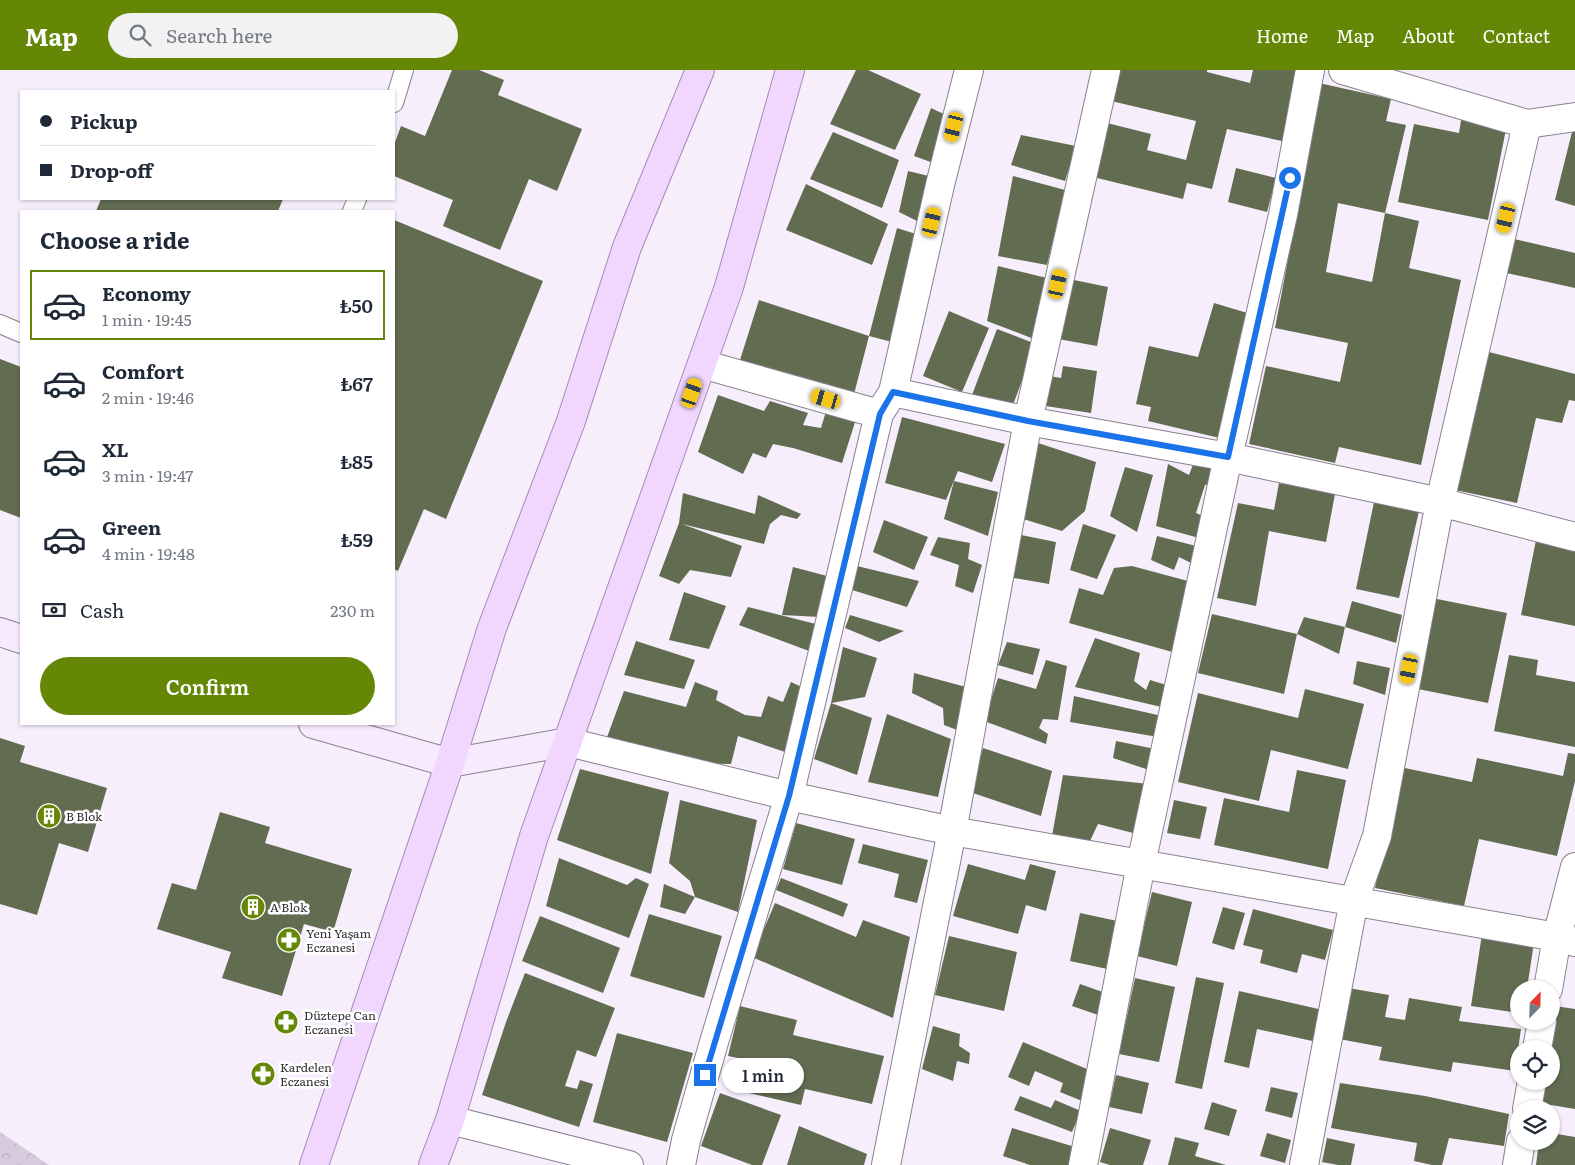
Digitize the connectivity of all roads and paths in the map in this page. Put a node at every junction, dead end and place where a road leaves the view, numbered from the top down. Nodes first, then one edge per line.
1 (404, 70) edge
2 (790, 70) edge
3 (968, 70) edge
4 (1106, 70) edge
5 (1310, 70) edge
6 (1343, 70) edge
7 (696, 71) edge
8 (395, 100) edge
9 (1575, 117) edge
10 (1527, 124) junction
11 (0, 324) edge
12 (20, 333) edge
13 (702, 364) junction
14 (886, 403) junction
15 (1028, 421) junction
16 (1228, 457) junction
17 (1440, 502) junction
18 (1575, 537) edge
19 (0, 632) edge
20 (20, 639) edge
21 (316, 725) edge
22 (568, 742) junction
23 (450, 763) junction
24 (789, 796) junction
25 (952, 831) junction
26 (1140, 864) junction
27 (1575, 867) edge
28 (1354, 900) junction
29 (1566, 940) edge
30 (1551, 980) edge
31 (450, 1120) junction
32 (1520, 1150) edge
33 (314, 1165) edge
34 (433, 1165) edge
35 (629, 1165) edge
36 (681, 1165) edge
37 (886, 1165) edge
38 (1083, 1165) edge
39 (1304, 1165) edge
40 (1517, 1165) edge

1 - 8 lane
2 - 13 main road
3 - 14 street
4 - 15 street
5 - 16 street
6 - 10 street
7 - 23 main road
9 - 10 street
10 - 17 street
11 - 12 lane
13 - 14 street
13 - 22 main road
14 - 15 street
14 - 24 street
15 - 16 street
15 - 25 street
16 - 17 street
16 - 26 street
17 - 18 street
17 - 28 street
19 - 20 street
21 - 23 street
22 - 23 street
22 - 24 street
22 - 31 main road
23 - 33 main road
24 - 25 street
24 - 36 street
25 - 26 street
25 - 37 street
26 - 28 street
26 - 38 street
27 - 29 street
28 - 29 street
28 - 39 street
29 - 30 street
31 - 34 main road
31 - 35 street
32 - 40 street

